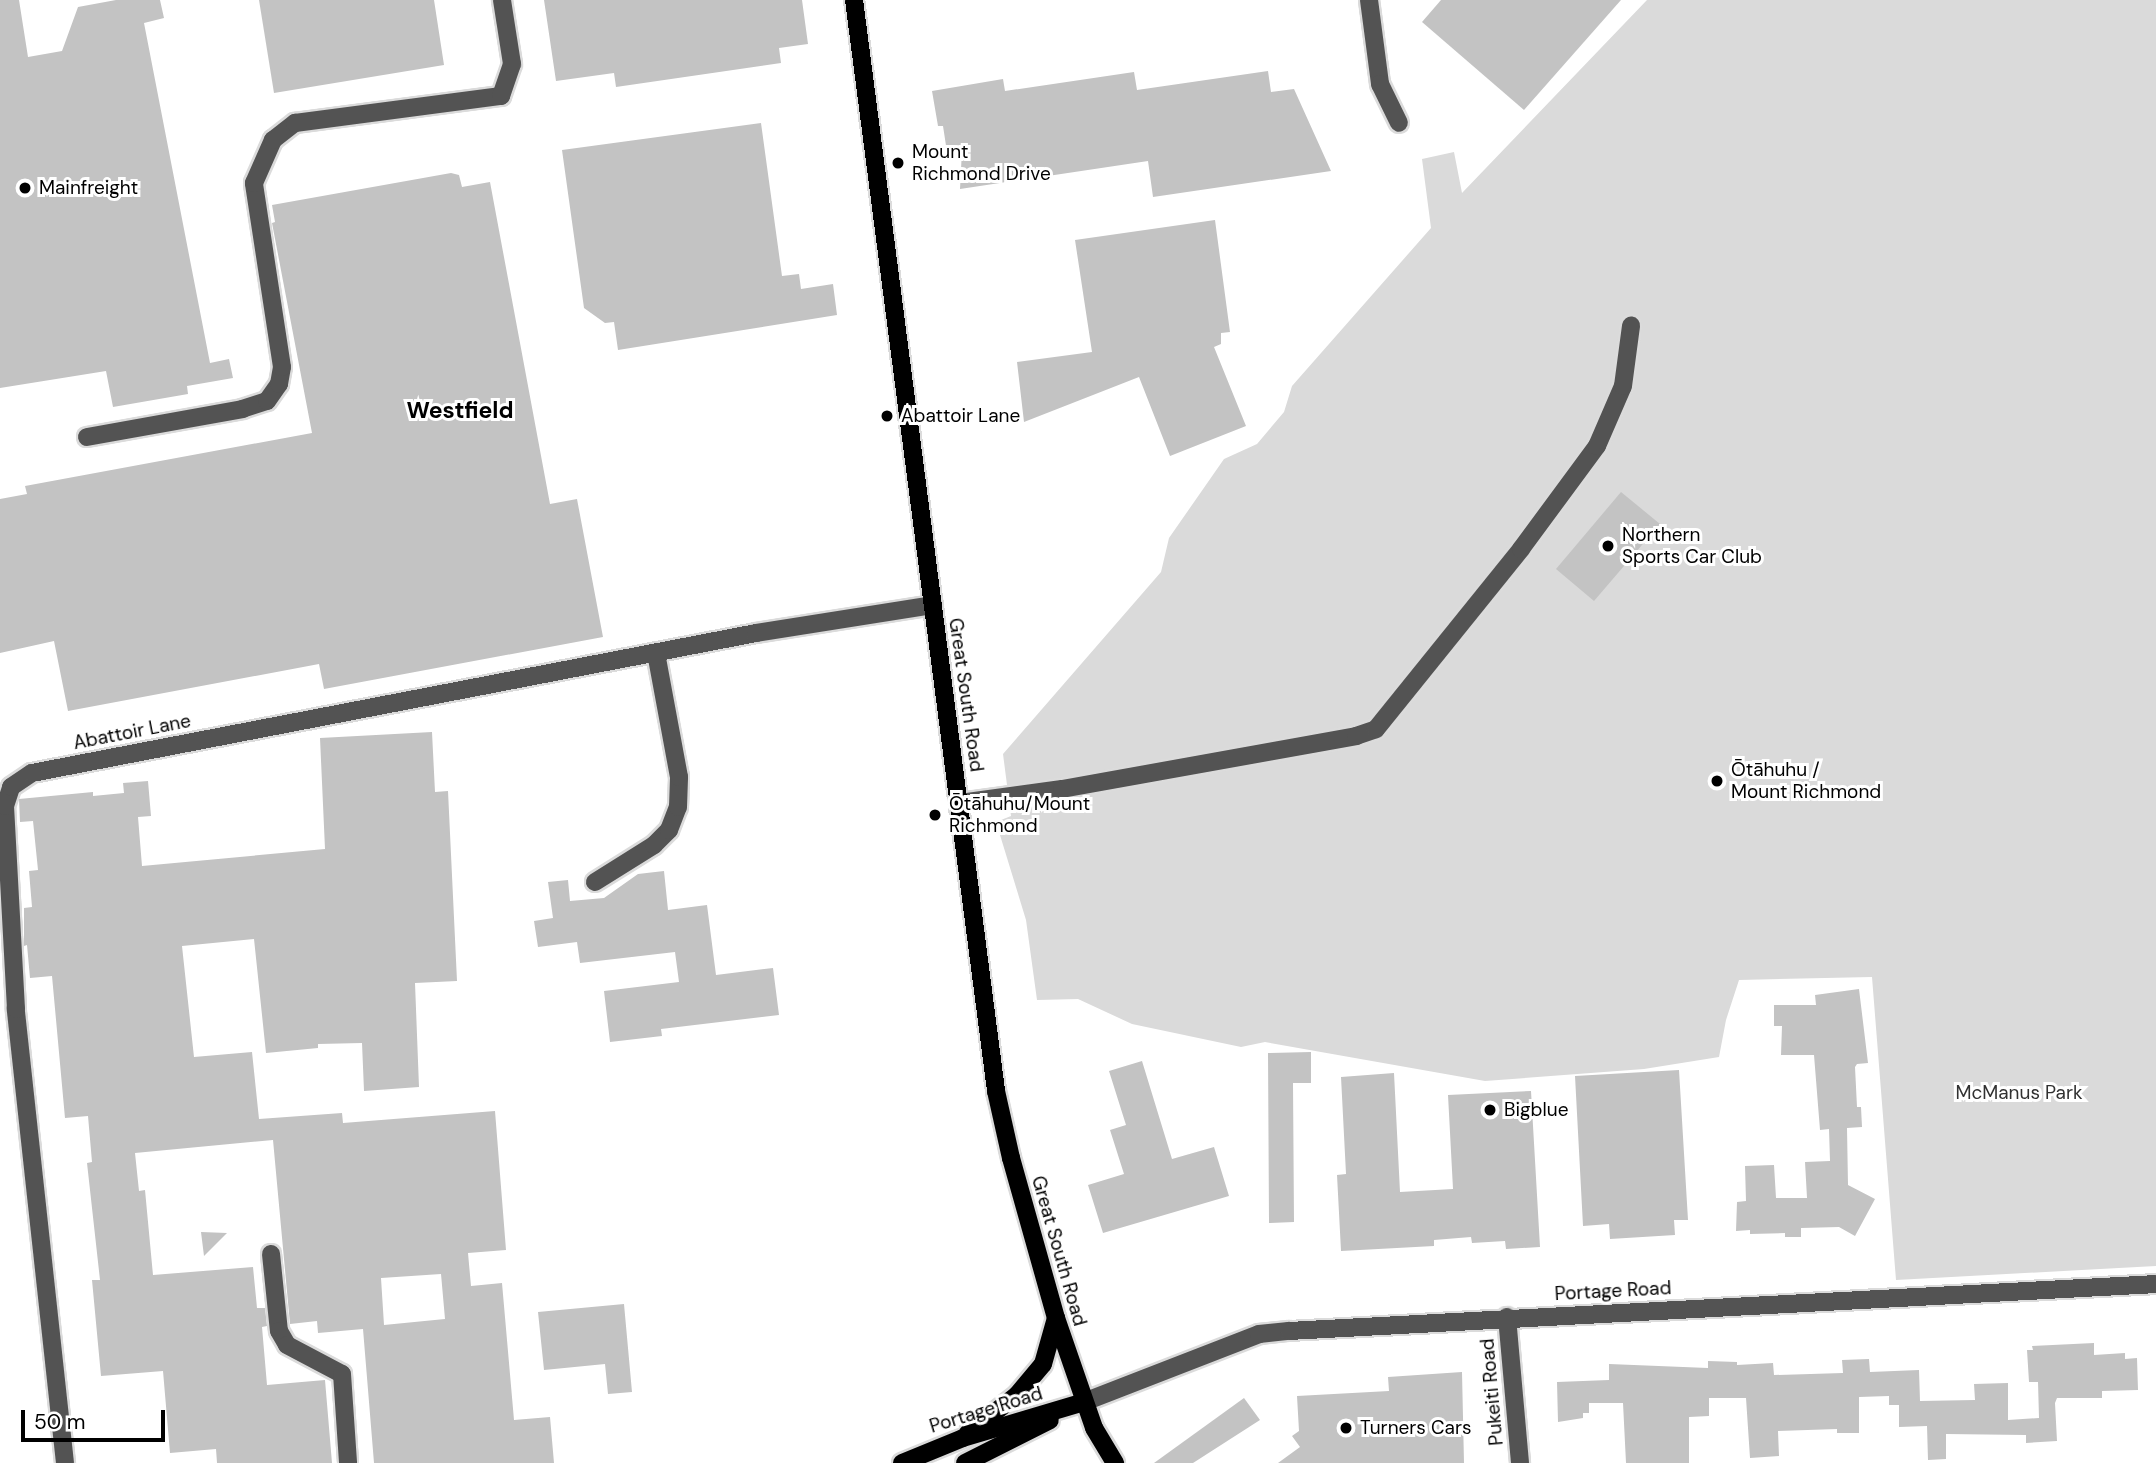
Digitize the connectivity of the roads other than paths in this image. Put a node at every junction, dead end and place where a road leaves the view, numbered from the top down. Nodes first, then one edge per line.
1 (502, 0) edge
2 (854, 0) edge
3 (1369, 0) edge
4 (1399, 123) dead end
5 (1631, 326) dead end
6 (87, 437) dead end
7 (933, 605) junction
8 (656, 653) junction
9 (960, 803) junction
10 (595, 882) dead end
11 (271, 1254) dead end
12 (2156, 1284) edge
13 (1507, 1317) junction
14 (1056, 1318) junction
15 (1084, 1402) junction
16 (963, 1438) junction
17 (971, 1461) edge
18 (65, 1463) edge
19 (348, 1463) edge
20 (902, 1463) edge
21 (1115, 1463) edge
22 (1520, 1463) edge

1 - 6 street
2 - 7 main road, Great South Road
3 - 4 street
5 - 9 street
7 - 8 street, Abattoir Lane
7 - 9 main road, Great South Road
8 - 10 street
8 - 18 street, Abattoir Lane
9 - 14 main road, Great South Road
11 - 19 street
12 - 13 street, Portage Road
13 - 15 street, Portage Road
13 - 22 street, Pukeiti Road
14 - 15 main road, Great South Road
14 - 16 main road
15 - 16 main road, Portage Road
15 - 17 main road, Portage Road
15 - 21 main road, Great South Road
16 - 20 main road, Portage Road

